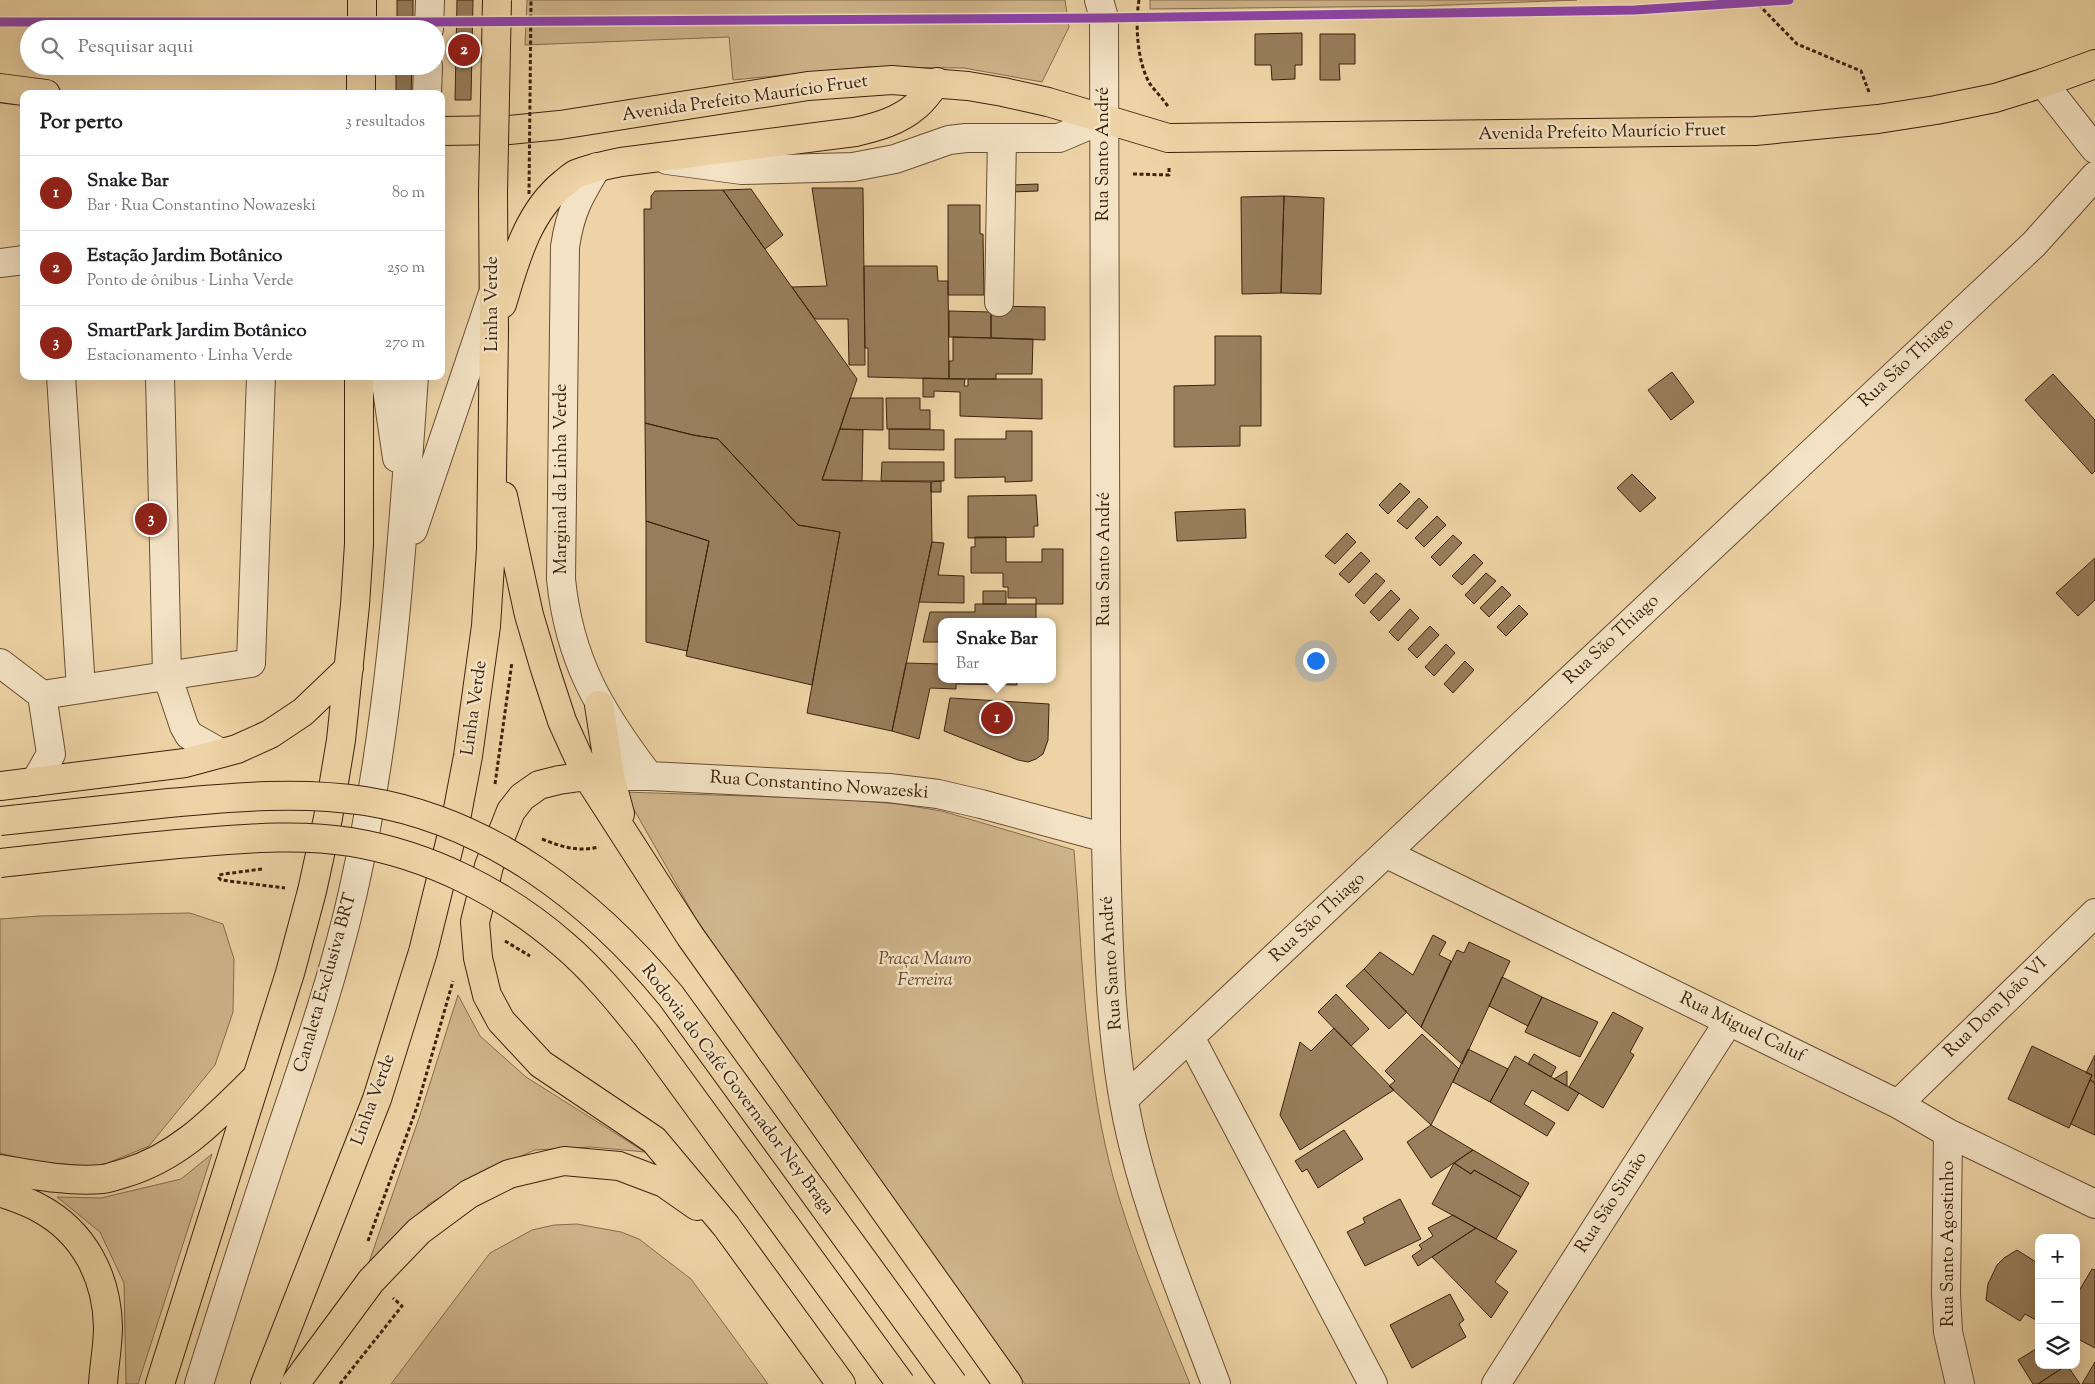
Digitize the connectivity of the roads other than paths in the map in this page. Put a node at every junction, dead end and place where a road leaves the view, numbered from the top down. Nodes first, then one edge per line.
1 (362, 0) edge
2 (430, 0) edge
3 (496, 0) edge
4 (1106, 6) edge
5 (362, 20) edge
6 (429, 20) edge
7 (2095, 64) edge
8 (361, 75) edge
9 (428, 75) edge
10 (937, 82) junction
11 (2043, 83) junction
12 (0, 88) edge
13 (361, 90) edge
14 (427, 90) edge
15 (20, 91) edge
16 (1104, 119) junction
17 (445, 131) edge
18 (1002, 138) junction
19 (2095, 149) edge
20 (653, 158) junction
21 (596, 167) junction
22 (2095, 176) edge
23 (20, 260) edge
24 (0, 263) edge
25 (494, 292) junction
26 (999, 302) dead end
27 (494, 330) junction
28 (61, 380) edge
29 (160, 380) edge
30 (262, 380) edge
31 (359, 380) edge
32 (386, 380) edge
33 (414, 380) edge
34 (492, 448) junction
35 (404, 509) junction
36 (399, 569) junction
37 (0, 663) edge
38 (349, 668) junction
39 (167, 675) junction
40 (81, 689) junction
41 (42, 695) junction
42 (599, 705) junction
43 (221, 753) junction
44 (598, 776) junction
45 (649, 776) junction
46 (35, 782) junction
47 (0, 786) edge
48 (0, 821) edge
49 (1106, 838) junction
50 (1387, 854) junction
51 (0, 863) edge
52 (2095, 912) edge
53 (1729, 1022) junction
54 (1190, 1037) junction
55 (259, 1074) junction
56 (1124, 1099) junction
57 (1898, 1104) junction
58 (1948, 1133) junction
59 (0, 1169) edge
60 (0, 1192) edge
61 (2095, 1204) edge
62 (726, 1226) junction
63 (103, 1384) edge
64 (160, 1384) edge
65 (199, 1384) edge
66 (265, 1384) edge
67 (295, 1384) edge
68 (841, 1384) edge
69 (901, 1384) edge
70 (953, 1384) edge
71 (1008, 1384) edge
72 (1216, 1384) edge
73 (1373, 1384) edge
74 (1496, 1384) edge
75 (1960, 1384) edge

1 - 5 main road
2 - 6 street
3 - 25 main road, Linha Verde, bridge
4 - 16 street, Rua Santo André
7 - 11 main road, Avenida Prefeito Maurício Fruet
8 - 13 main road
9 - 14 street
10 - 16 main road, Avenida Prefeito Maurício Fruet
10 - 17 main road, Avenida Prefeito Maurício Fruet
10 - 20 main road
11 - 16 main road, Avenida Prefeito Maurício Fruet
11 - 19 street
12 - 15 main road
16 - 18 street
16 - 49 street, Rua Santo André
18 - 20 street
18 - 26 street
20 - 21 main road
21 - 27 main road
21 - 42 street, Marginal da Linha Verde
22 - 50 street, Rua São Thiago
23 - 24 street
25 - 27 main road, Linha Verde
25 - 36 street, Canaleta Exclusiva BRT
27 - 34 main road, Linha Verde
28 - 40 street
29 - 39 street
30 - 39 street
31 - 38 main road
32 - 35 street, Canaleta Exclusiva BRT
33 - 35 street, Canaleta Exclusiva BRT
34 - 44 main road
34 - 66 main road, Linha Verde
35 - 36 street, Canaleta Exclusiva BRT
36 - 65 street, Canaleta Exclusiva BRT
37 - 41 street
38 - 43 main road
38 - 55 main road
39 - 40 street
39 - 43 street
40 - 41 street
41 - 46 street
42 - 44 main road
42 - 45 street, Marginal da Linha Verde
43 - 46 main road
44 - 45 street, Rua Constantino Nowazeski
44 - 62 main road
44 - 71 main road
45 - 49 street, Rua Constantino Nowazeski
46 - 47 main road
48 - 70 main road, Rodovia do Café Governador Ney Braga, bridge
49 - 56 street, Rua Santo André
50 - 53 street, Rua Miguel Caluf
50 - 54 street, Rua São Thiago
51 - 69 main road, bridge
52 - 57 street, Rua Dom João VI
53 - 57 street, Rua Miguel Caluf
53 - 74 street, Rua São Simão
54 - 56 street, Rua São Thiago
54 - 73 street
55 - 59 main road
55 - 64 main road
56 - 72 street, Rua Santo André
57 - 58 street, Rua Miguel Caluf
58 - 61 street, Rua Miguel Caluf
58 - 75 street, Rua Santo Agostinho
60 - 63 main road
62 - 67 main road
62 - 68 main road

